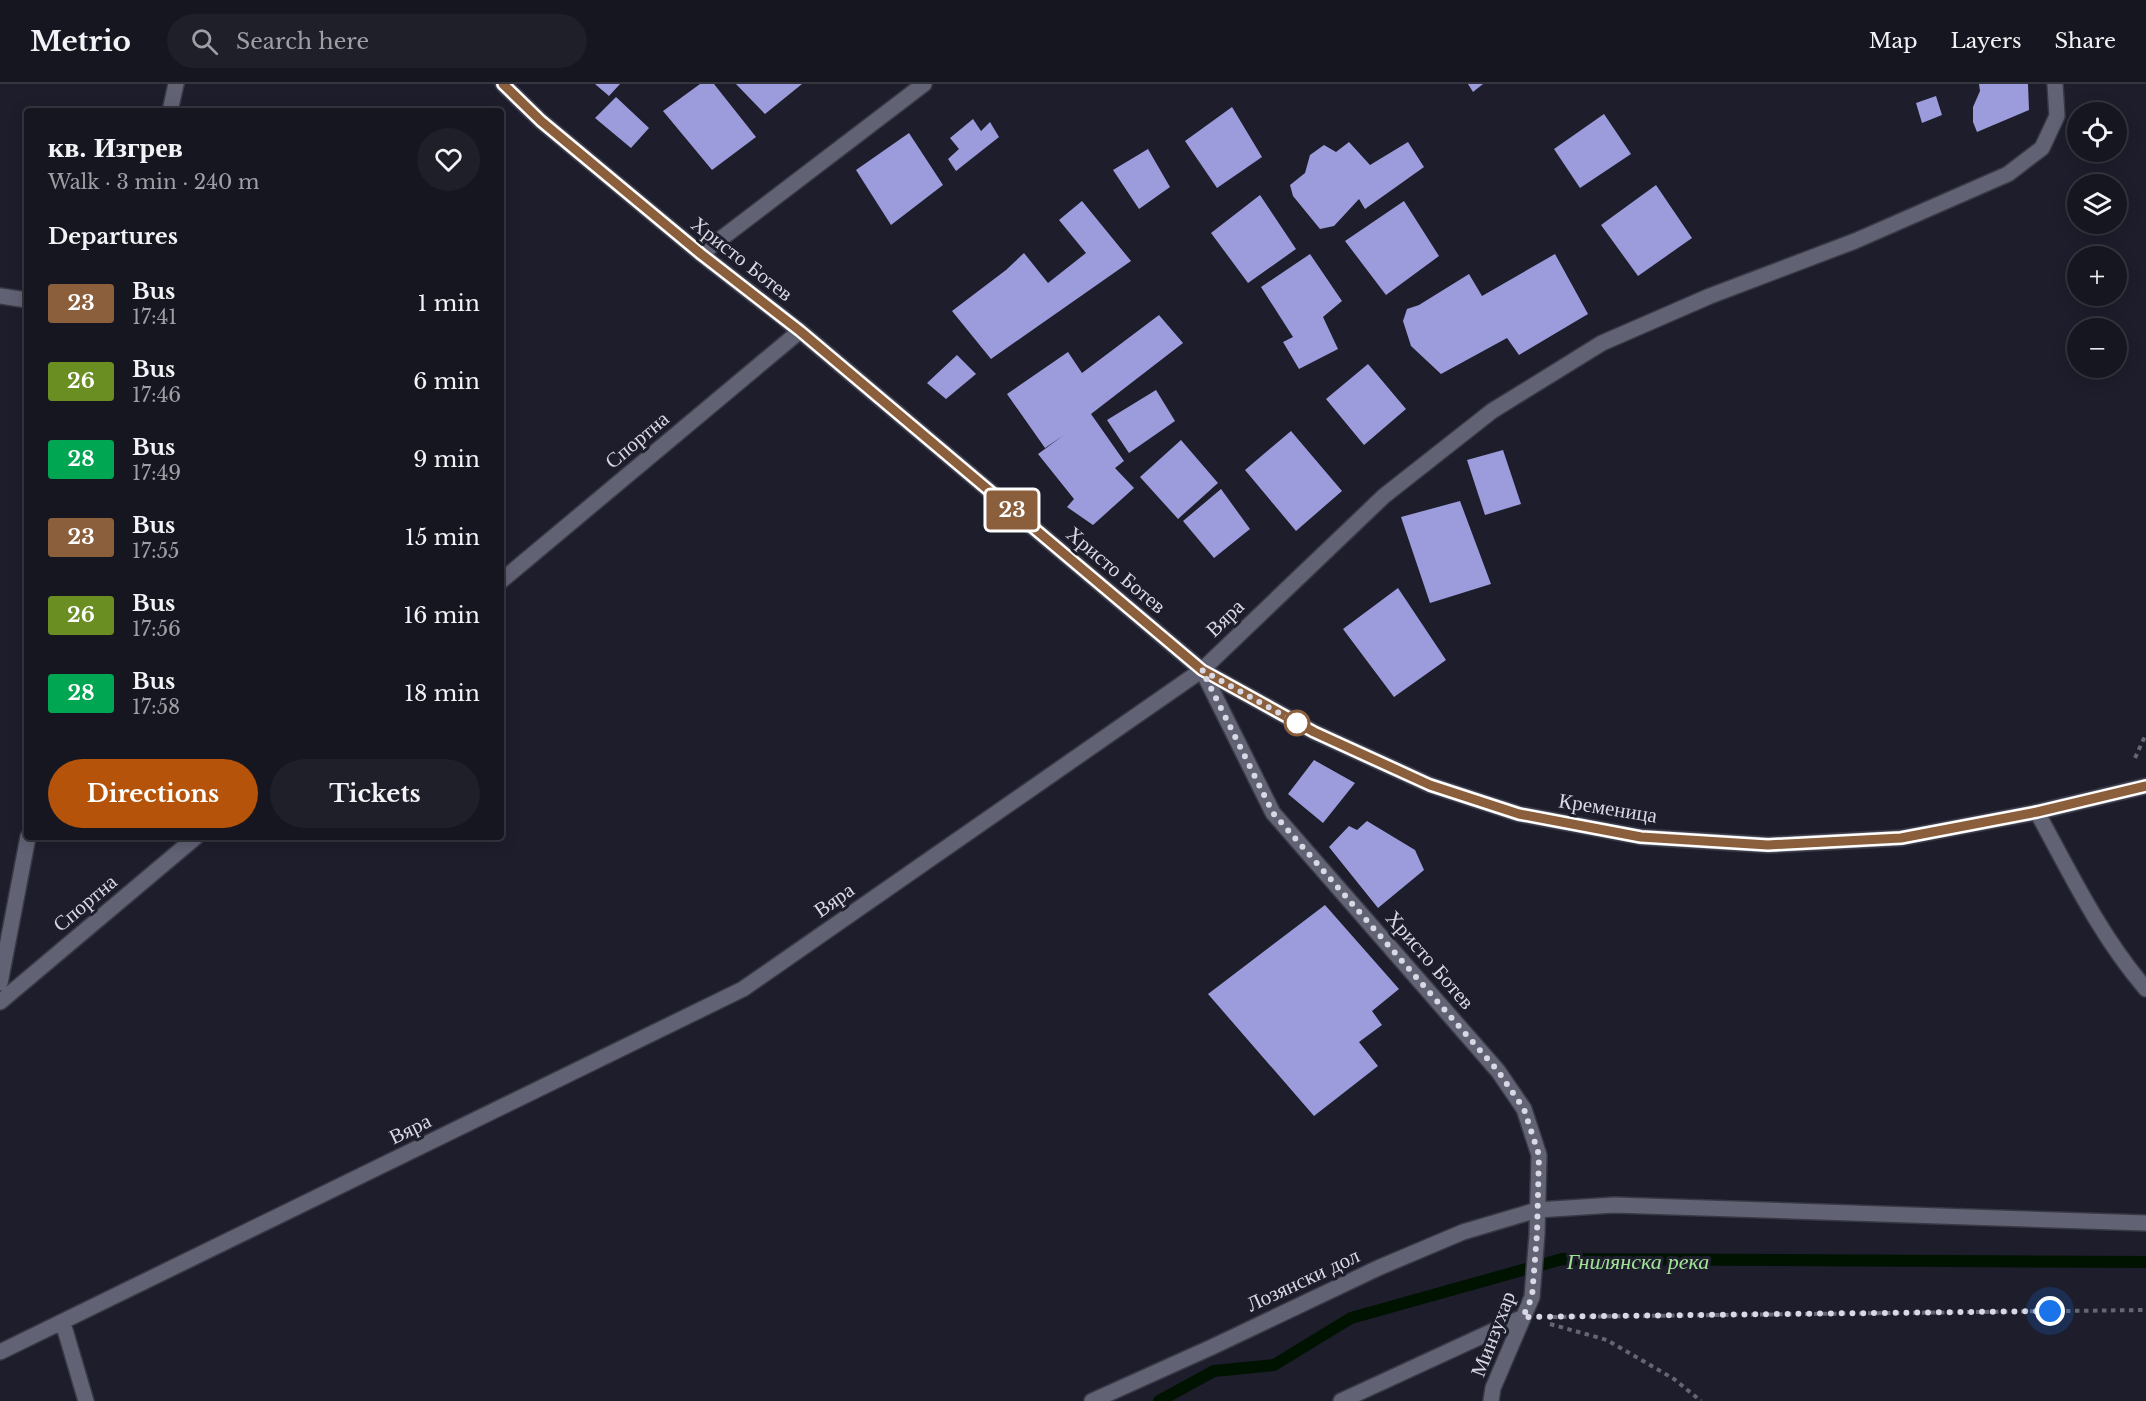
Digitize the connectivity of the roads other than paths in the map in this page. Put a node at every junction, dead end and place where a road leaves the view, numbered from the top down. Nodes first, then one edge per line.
1 (176, 84) edge
2 (503, 84) edge
3 (924, 84) edge
4 (2055, 84) edge
5 (171, 108) edge
6 (701, 254) junction
7 (0, 296) edge
8 (24, 300) edge
9 (800, 331) junction
10 (504, 579) edge
11 (1202, 670) junction
12 (2146, 786) edge
13 (2037, 812) junction
14 (27, 840) edge
15 (192, 840) edge
16 (0, 983) edge
17 (2146, 989) edge
18 (0, 1002) edge
19 (1537, 1210) junction
20 (2146, 1223) edge
21 (1523, 1317) junction
22 (63, 1323) junction
23 (0, 1352) edge
24 (86, 1401) edge
25 (1092, 1401) edge
26 (1341, 1401) edge
27 (1491, 1401) edge

1 - 5 street
2 - 6 street, Христо Ботев
3 - 6 street
4 - 11 street, Вяра
6 - 9 street, Христо Ботев
7 - 8 street
9 - 10 street, Спортна
9 - 11 street, Христо Ботев
11 - 13 street, Кременица
11 - 19 street, Христо Ботев
11 - 22 street, Вяра
12 - 13 street, Кременица
13 - 17 street
14 - 16 street
15 - 18 street, Спортна
19 - 20 street, Лозянски дол
19 - 21 street, Минзухар
19 - 25 street, Лозянски дол
21 - 26 street
21 - 27 street, Минзухар
22 - 23 street, Вяра
22 - 24 street

